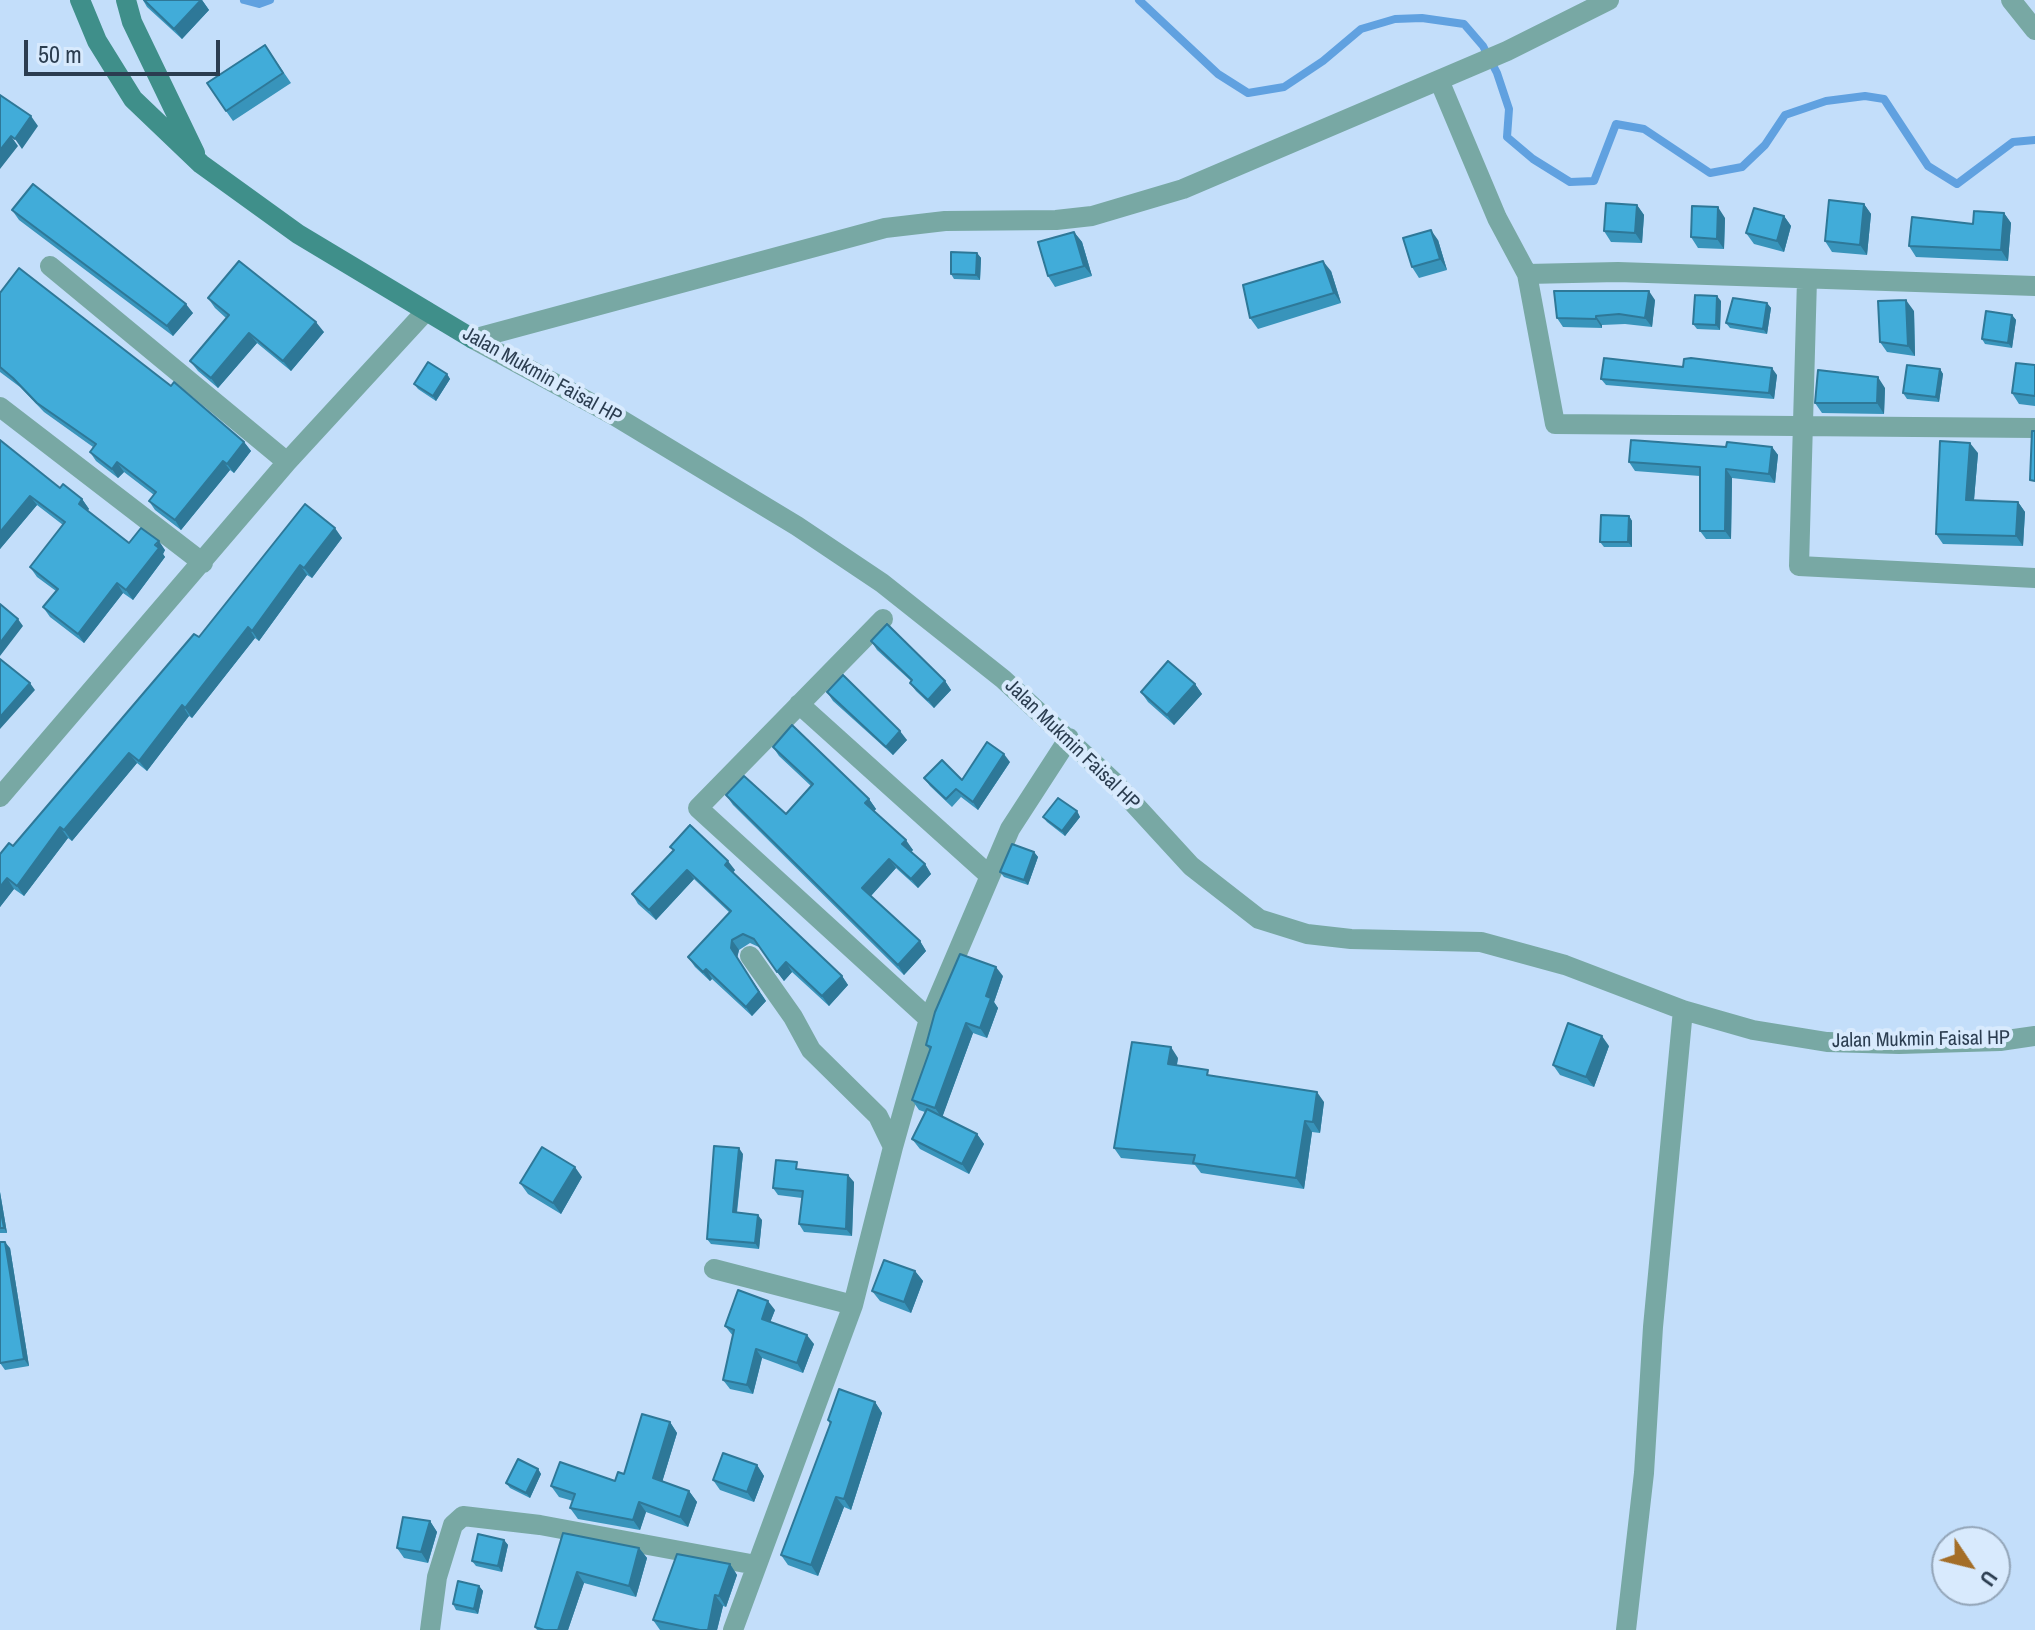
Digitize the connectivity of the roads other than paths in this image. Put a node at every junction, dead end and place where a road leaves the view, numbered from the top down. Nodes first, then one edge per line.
1 (80, 0) edge
2 (126, 0) edge
3 (1609, 0) edge
4 (2011, 0) edge
5 (2035, 30) edge
6 (1439, 80) junction
7 (201, 164) junction
8 (50, 266) dead end
9 (1527, 274) junction
10 (1807, 279) junction
11 (2035, 286) edge
12 (426, 311) junction
13 (473, 339) junction
14 (0, 407) edge
15 (1804, 426) junction
16 (2035, 428) edge
17 (287, 462) junction
18 (203, 563) junction
19 (2035, 578) edge
20 (883, 619) dead end
21 (799, 704) junction
22 (1069, 738) junction
23 (4, 782) edge
24 (990, 876) junction
25 (750, 956) dead end
26 (1683, 1010) junction
27 (929, 1019) junction
28 (2035, 1036) edge
29 (893, 1147) junction
30 (714, 1269) dead end
31 (853, 1305) junction
32 (756, 1565) junction
33 (430, 1630) edge
34 (733, 1630) edge
35 (1626, 1630) edge

1 - 7 street, Jalan Mukmin Faisal HP
2 - 7 street, Jalan Mukmin Faisal HP
3 - 6 street
4 - 5 street
6 - 9 street
6 - 13 street
7 - 12 street, Jalan Mukmin Faisal HP
8 - 17 street
9 - 10 street
9 - 15 street
10 - 11 street
10 - 15 street
12 - 13 street, Jalan Mukmin Faisal HP
12 - 17 street
13 - 22 street, Jalan Mukmin Faisal HP
14 - 18 street
15 - 16 street
15 - 19 street
17 - 18 street
18 - 23 street
20 - 21 street
21 - 24 street
21 - 27 street
22 - 24 street
22 - 26 street, Jalan Mukmin Faisal HP
24 - 27 street
25 - 29 street
26 - 28 street, Jalan Mukmin Faisal HP
26 - 35 street
27 - 29 street
29 - 31 street
30 - 31 street
31 - 32 street
32 - 33 street
32 - 34 street

